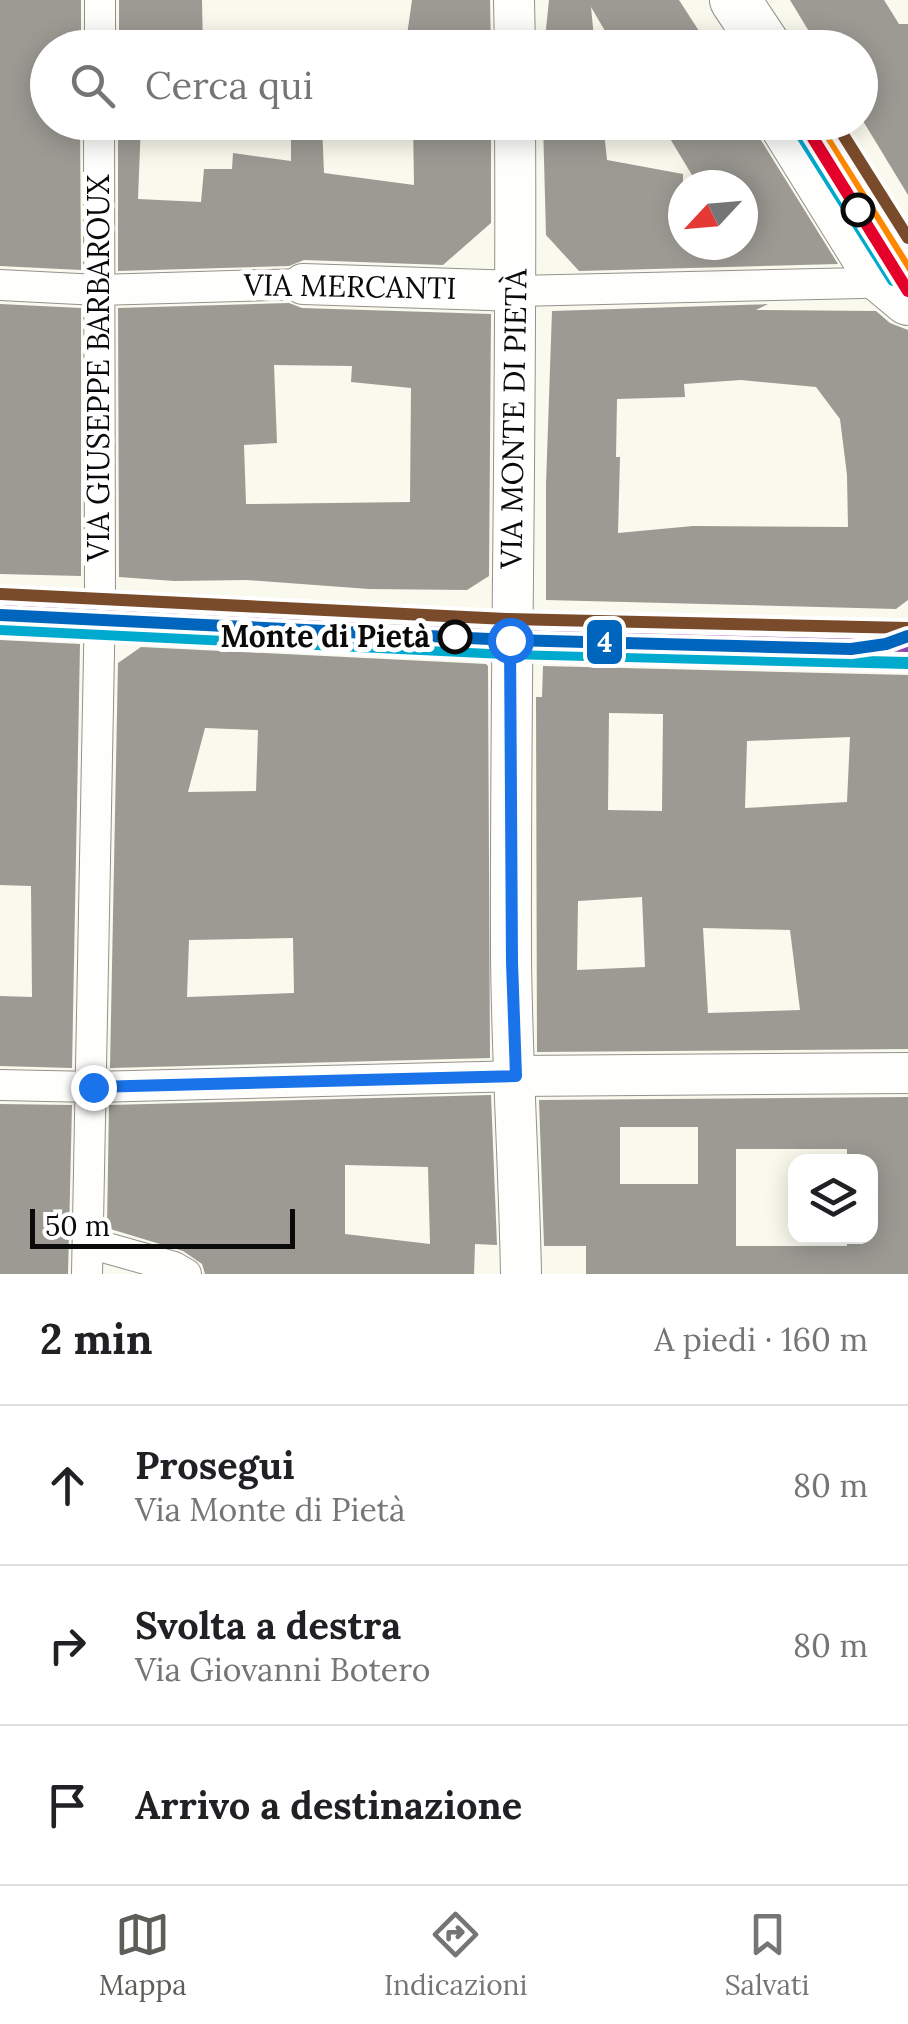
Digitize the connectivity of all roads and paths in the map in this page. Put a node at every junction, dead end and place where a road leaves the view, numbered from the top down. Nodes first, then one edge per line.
1 (100, 0) edge
2 (514, 0) edge
3 (734, 0) edge
4 (100, 30) edge
5 (514, 30) edge
6 (755, 30) edge
7 (99, 140) edge
8 (515, 140) edge
9 (796, 140) edge
10 (823, 140) edge
11 (898, 282) edge
12 (303, 284) joint
13 (0, 285) edge
14 (98, 290) junction
15 (517, 291) junction
16 (0, 612) edge
17 (100, 615) junction
18 (510, 636) junction
19 (908, 646) edge
20 (908, 1073) edge
21 (516, 1076) junction
22 (0, 1085) edge
23 (93, 1087) junction
24 (89, 1243) junction
25 (180, 1271) edge
26 (88, 1274) edge
27 (521, 1274) edge

1 - 4 street
2 - 5 street
3 - 6 street
7 - 14 street, VIA GIUSEPPE BARBAROUX
8 - 15 street, VIA MONTE DI PIETÀ
9 - 11 street
10 - 11 street
11 - 15 street, VIA MERCANTI
12 - 14 street, VIA MERCANTI
12 - 15 street, VIA MERCANTI
13 - 14 street, VIA MERCANTI
14 - 17 street, VIA GIUSEPPE BARBAROUX
15 - 18 street, VIA MONTE DI PIETÀ
16 - 17 street
17 - 18 street
17 - 23 street, VIA GIUSEPPE BARBAROUX
18 - 19 street
18 - 21 street, VIA MONTE DI PIETÀ
20 - 21 street
21 - 23 street
21 - 27 street, VIA MONTE DI PIETÀ
22 - 23 street
23 - 24 street, VIA GIUSEPPE BARBAROUX
24 - 25 street
24 - 26 street, VIA GIUSEPPE BARBAROUX

